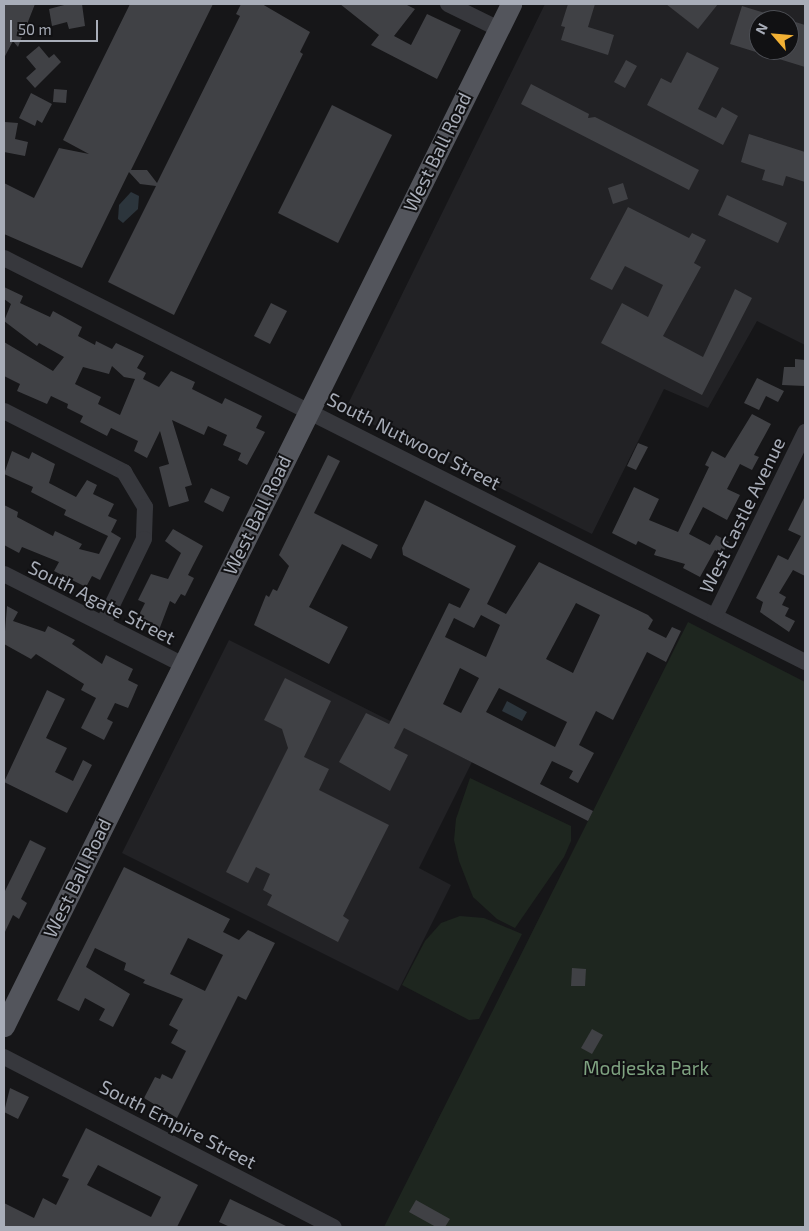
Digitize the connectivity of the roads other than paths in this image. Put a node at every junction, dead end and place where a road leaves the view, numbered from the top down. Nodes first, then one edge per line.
1 (448, 4) edge
2 (511, 4) edge
3 (499, 29) junction
4 (4, 258) edge
5 (310, 410) junction
6 (4, 412) edge
7 (805, 432) edge
8 (4, 574) edge
9 (715, 616) junction
10 (103, 624) junction
11 (805, 662) edge
12 (183, 665) junction
13 (4, 1026) edge
14 (4, 1057) edge
15 (334, 1227) edge

1 - 3 street
2 - 3 main road, West Ball Road
3 - 5 main road, West Ball Road
4 - 5 street, South Nutwood Street
5 - 9 street, South Nutwood Street
5 - 12 main road, West Ball Road
6 - 10 street
7 - 9 street, West Castle Avenue
8 - 10 street, South Agate Street
9 - 11 street, South Nutwood Street
10 - 12 street, South Agate Street
12 - 13 main road, West Ball Road
14 - 15 street, South Empire Street

